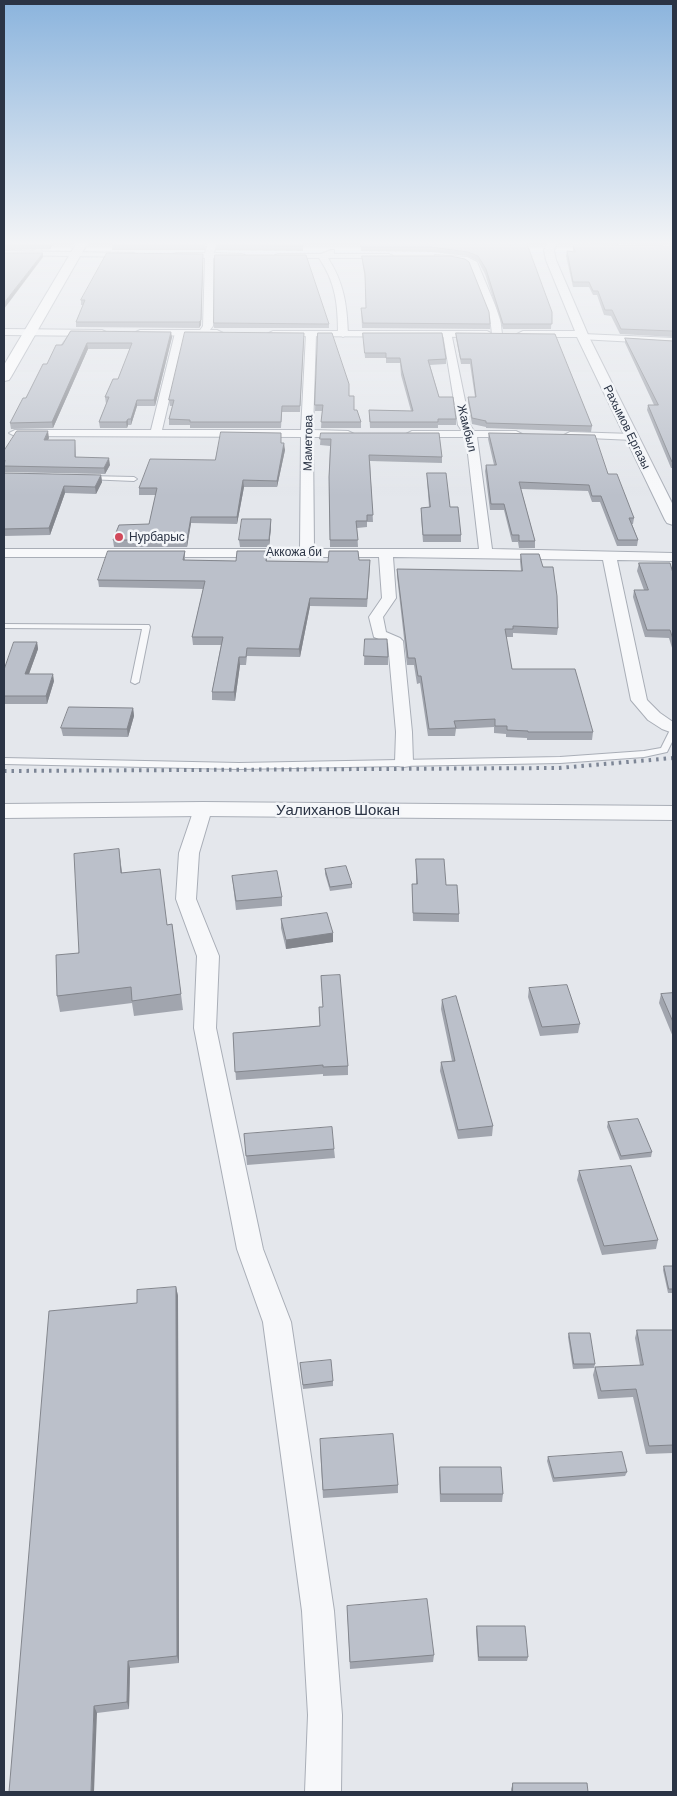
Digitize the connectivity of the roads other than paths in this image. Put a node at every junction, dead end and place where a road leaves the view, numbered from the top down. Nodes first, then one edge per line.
1 (32, 328) edge
2 (207, 328) edge
3 (343, 328) edge
4 (502, 328) edge
5 (579, 328) edge
6 (4, 332) edge
7 (30, 332) junction
8 (180, 333) junction
9 (203, 333) junction
10 (232, 334) edge
11 (262, 334) edge
12 (311, 334) junction
13 (343, 334) junction
14 (448, 334) junction
15 (506, 334) junction
16 (582, 336) junction
17 (673, 341) edge
18 (4, 377) edge
19 (156, 432) junction
20 (15, 433) edge
21 (307, 434) junction
22 (355, 434) edge
23 (403, 434) edge
24 (471, 434) junction
25 (527, 434) edge
26 (556, 435) edge
27 (632, 438) junction
28 (81, 478) edge
29 (134, 479) dead end
30 (673, 520) edge
31 (307, 552) junction
32 (4, 553) edge
33 (386, 553) junction
34 (486, 553) junction
35 (608, 556) junction
36 (673, 557) edge
37 (4, 626) edge
38 (135, 682) dead end
39 (673, 728) edge
40 (673, 732) edge
41 (4, 761) edge
42 (404, 762) junction
43 (204, 809) junction
44 (4, 811) edge
45 (673, 813) edge
46 (323, 1792) edge

1 - 7 main road
2 - 9 street
3 - 13 street
4 - 15 street
5 - 16 street, Рахымов Ергазы
6 - 7 street
7 - 8 street
7 - 18 main road
8 - 9 street
8 - 19 street
9 - 10 street
11 - 12 street
12 - 13 street
12 - 21 street, Маметова
13 - 14 street
14 - 15 street
14 - 24 street, Жамбыл
15 - 16 street
16 - 17 street
16 - 27 street, Рахымов Ергазы
19 - 20 street
19 - 21 street
21 - 22 street
21 - 31 street, Маметова
23 - 24 street
24 - 25 street
24 - 34 street, Жамбыл
26 - 27 street
27 - 30 street, Рахымов Ергазы
28 - 29 lane
31 - 32 street, Аккожа би
31 - 33 street, Аккожа би
33 - 34 street, Аккожа би
33 - 42 street
34 - 35 street, Аккожа би
35 - 36 street, Аккожа би
35 - 39 street
37 - 38 lane
40 - 42 lane
41 - 42 lane
43 - 44 street, Уалиханов Шокан
43 - 45 street, Уалиханов Шокан
43 - 46 street

